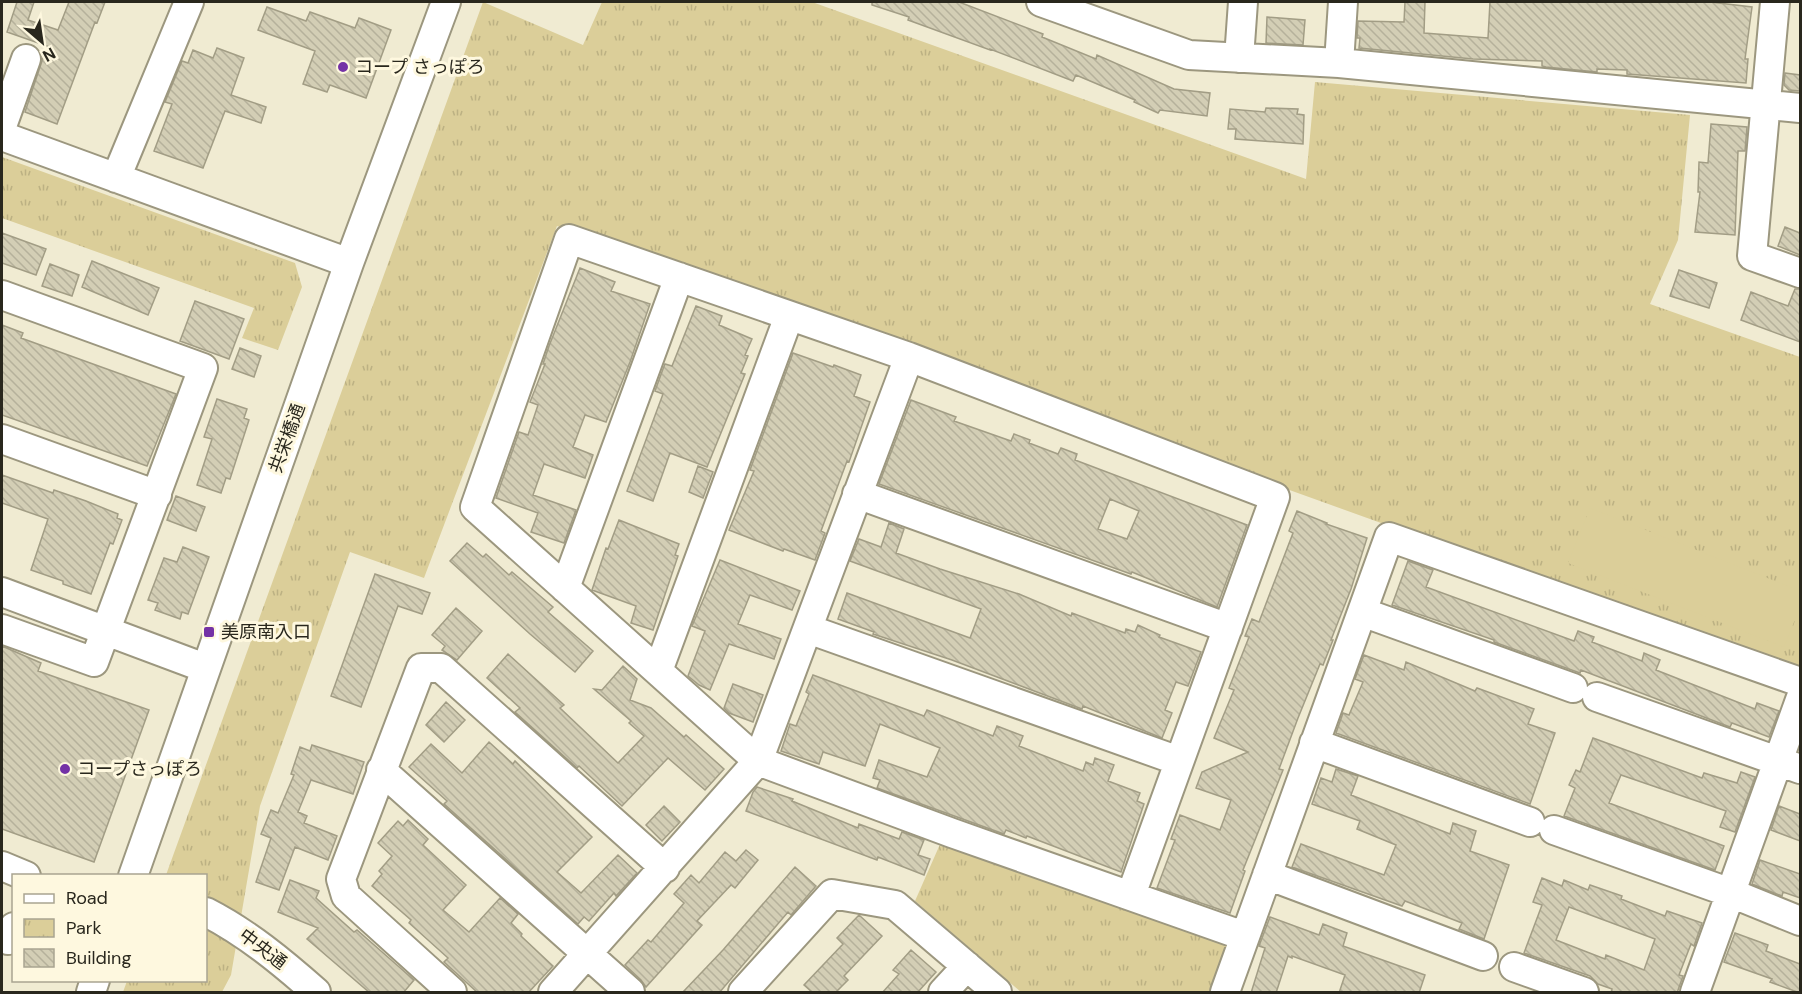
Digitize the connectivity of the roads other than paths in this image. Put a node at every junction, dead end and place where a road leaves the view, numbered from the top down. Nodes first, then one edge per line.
1 (189, 2) edge
2 (446, 2) edge
3 (1041, 2) edge
4 (1244, 2) edge
5 (1343, 2) edge
6 (1775, 2) edge
7 (1239, 58) junction
8 (26, 59) dead end
9 (1339, 63) junction
10 (1766, 105) junction
11 (1800, 108) edge
12 (2, 126) edge
13 (2, 136) edge
14 (116, 178) junction
15 (349, 263) junction
16 (1800, 273) edge
17 (679, 277) junction
18 (2, 295) edge
19 (789, 316) junction
20 (909, 357) junction
21 (2, 439) edge
22 (857, 494) junction
23 (156, 495) junction
24 (565, 588) junction
25 (2, 592) edge
26 (1362, 612) junction
27 (1228, 628) junction
28 (2, 629) edge
29 (808, 629) junction
30 (105, 631) junction
31 (205, 668) junction
32 (658, 671) junction
33 (1800, 682) edge
34 (1800, 700) edge
35 (1314, 743) junction
36 (758, 761) junction
37 (1179, 761) junction
38 (1789, 765) edge
39 (381, 770) junction
40 (2, 866) edge
41 (664, 868) junction
42 (21, 874) edge
43 (134, 874) edge
44 (1267, 875) junction
45 (1731, 893) junction
46 (1131, 895) junction
47 (207, 913) edge
48 (1800, 921) edge
49 (1244, 936) junction
50 (587, 954) junction
51 (1483, 956) dead end
52 (967, 966) junction
53 (1514, 967) dead end
54 (316, 993) edge
55 (452, 993) edge
56 (553, 993) edge
57 (630, 993) edge
58 (743, 993) edge
59 (943, 993) edge
60 (997, 993) edge
61 (1225, 993) edge
62 (1584, 993) edge
63 (1695, 993) edge

1 - 14 street
2 - 15 street, 共栄橋通
3 - 7 street
4 - 7 street
5 - 9 street
6 - 10 street
7 - 9 street
8 - 12 street
9 - 10 street
10 - 11 street
10 - 16 street
13 - 14 street
14 - 15 street
15 - 31 street, 共栄橋通
17 - 19 street
17 - 24 street
17 - 24 street
18 - 23 street
19 - 20 street
19 - 32 street
20 - 22 street
20 - 27 street
21 - 23 street
22 - 27 street
22 - 29 street
23 - 30 street
24 - 32 street
25 - 30 street
26 - 33 street
26 - 35 street
26 - 38 street
27 - 37 street
28 - 30 street
29 - 36 street
29 - 37 street
30 - 31 street
31 - 43 street, 共栄橋通
32 - 36 street
34 - 38 street
35 - 44 street
35 - 45 street
36 - 41 street
36 - 46 street
37 - 46 street
38 - 45 street
39 - 41 street
39 - 50 street
39 - 55 street
40 - 42 street
41 - 50 street
44 - 49 street
44 - 51 street
45 - 48 street
45 - 63 street
46 - 49 street
47 - 54 street, 中央通
49 - 61 street
50 - 56 street
50 - 57 street
52 - 58 street
52 - 59 street
52 - 60 street
53 - 62 street

